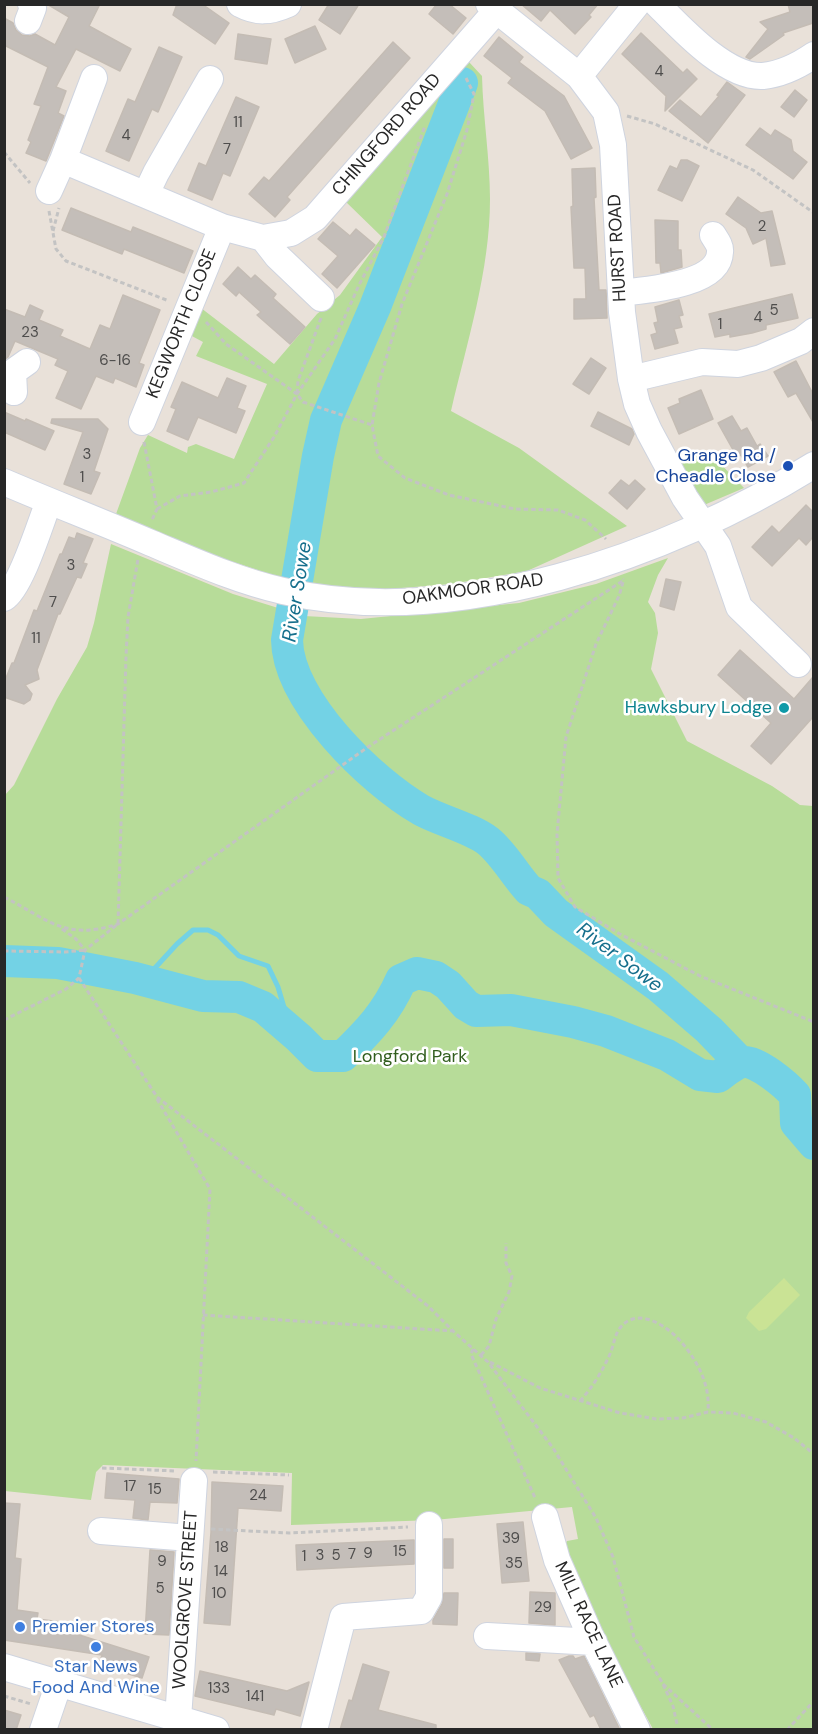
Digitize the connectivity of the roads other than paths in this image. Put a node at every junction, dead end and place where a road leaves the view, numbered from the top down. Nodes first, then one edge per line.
1 (240, 4) edge
2 (288, 4) edge
3 (637, 4) edge
4 (657, 4) edge
5 (493, 7) edge
6 (813, 55) edge
7 (579, 76) junction
8 (94, 78) dead end
9 (210, 80) dead end
10 (63, 160) junction
11 (146, 194) junction
12 (44, 196) road end
13 (222, 227) junction
14 (714, 235) dead end
15 (263, 238) junction
16 (621, 293) junction
17 (321, 298) road end
18 (809, 342) edge
19 (631, 379) junction
20 (142, 422) road end
21 (813, 465) edge
22 (4, 482) edge
23 (49, 501) junction
24 (703, 525) junction
25 (4, 598) edge
26 (798, 664) dead end
27 (194, 1476) road end
28 (545, 1517) road end
29 (429, 1525) road end
30 (101, 1531) dead end
31 (191, 1533) junction
32 (488, 1636) dead end
33 (594, 1642) junction
34 (4, 1667) edge
35 (59, 1683) junction
36 (178, 1719) junction
37 (47, 1720) edge
38 (216, 1730) edge
39 (314, 1730) edge
40 (638, 1730) edge

1 - 2 street
3 - 7 street
4 - 6 street
5 - 7 street, HURST ROAD
5 - 15 street, CHINGFORD ROAD
7 - 16 street, HURST ROAD
8 - 10 street
9 - 11 street
10 - 11 street, CHINGFORD ROAD
10 - 12 street
11 - 13 street, CHINGFORD ROAD
13 - 15 street, CHINGFORD ROAD
13 - 20 street, KEGWORTH CLOSE
14 - 16 street
15 - 17 street
16 - 19 street, HURST ROAD
18 - 19 street
19 - 24 street, HURST ROAD
21 - 24 street, OAKMOOR ROAD
22 - 23 street, OAKMOOR ROAD
23 - 24 street, OAKMOOR ROAD
23 - 25 street
24 - 26 street, HURST ROAD
27 - 31 street, WOOLGROVE STREET
28 - 33 street, MILL RACE LANE
29 - 39 street
30 - 31 street
31 - 36 street, WOOLGROVE STREET
32 - 33 street
33 - 40 street, MILL RACE LANE
34 - 35 street
35 - 36 street
35 - 37 street
36 - 38 street

